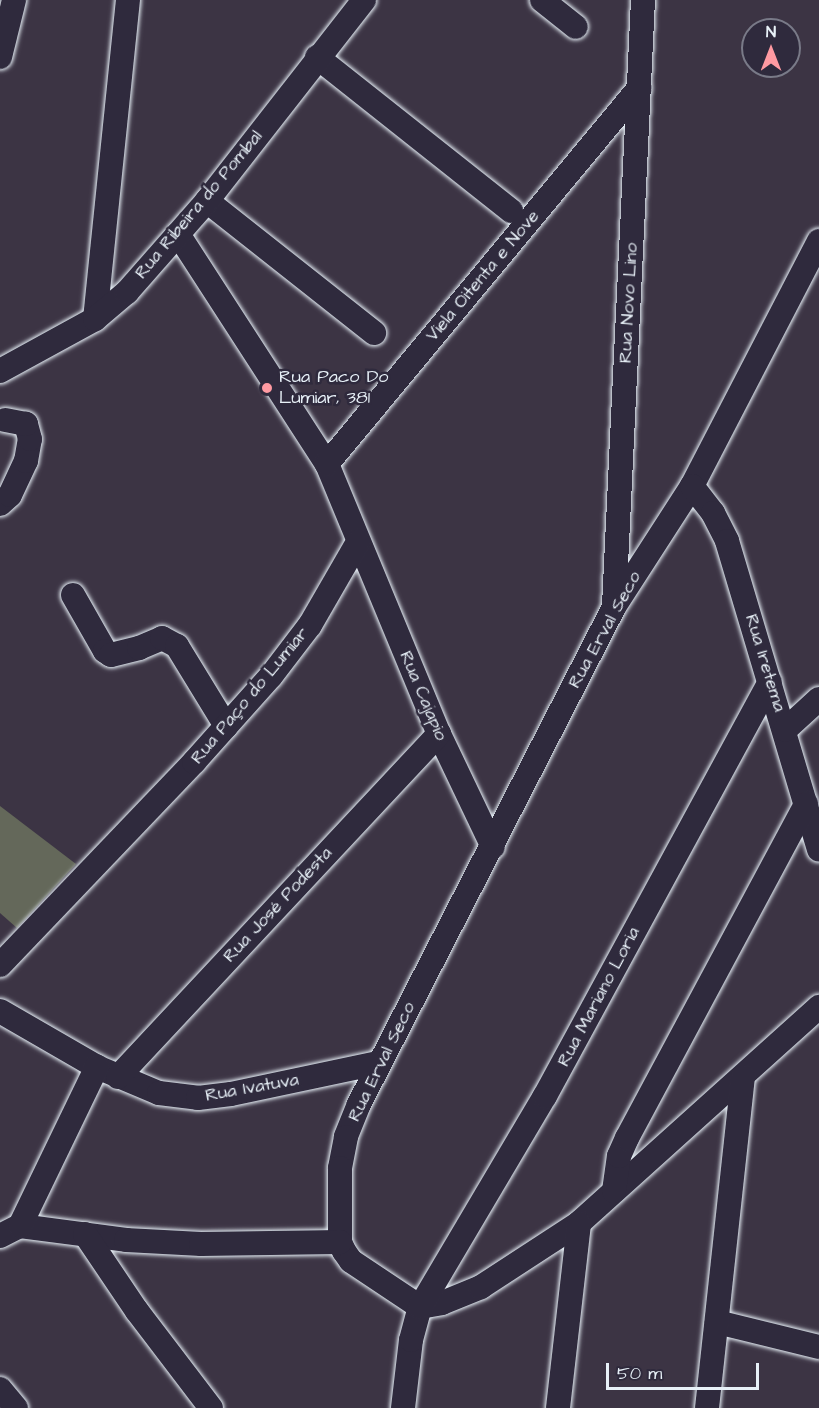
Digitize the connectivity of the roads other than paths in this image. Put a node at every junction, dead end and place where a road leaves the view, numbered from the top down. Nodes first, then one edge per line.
1 (14, 0) edge
2 (128, 0) edge
3 (364, 0) edge
4 (542, 0) edge
5 (643, 0) edge
6 (576, 27) dead end
7 (0, 57) edge
8 (317, 57) junction
9 (639, 88) junction
10 (207, 201) junction
11 (511, 211) dead end
12 (178, 234) junction
13 (819, 241) edge
14 (95, 319) junction
15 (374, 333) dead end
16 (0, 371) edge
17 (5, 420) dead end
18 (327, 464) junction
19 (692, 486) junction
20 (0, 504) edge
21 (358, 542) junction
22 (73, 595) dead end
23 (614, 607) junction
24 (770, 681) junction
25 (819, 699) edge
26 (226, 726) junction
27 (785, 730) junction
28 (439, 734) junction
29 (806, 804) junction
30 (493, 847) junction
31 (819, 850) edge
32 (0, 965) edge
33 (819, 1007) edge
34 (0, 1011) edge
35 (378, 1063) junction
36 (107, 1072) junction
37 (743, 1077) junction
38 (614, 1191) junction
39 (579, 1223) junction
40 (10, 1231) edge
41 (85, 1234) junction
42 (340, 1242) junction
43 (420, 1307) junction
44 (717, 1322) junction
45 (819, 1347) edge
46 (0, 1389) edge
47 (16, 1408) edge
48 (211, 1408) edge
49 (403, 1408) edge
50 (558, 1408) edge
51 (707, 1408) edge

1 - 7 street
2 - 14 street
3 - 8 street, Rua Ribeira do Pombal
4 - 6 street
5 - 9 street, Rua Novo Lino
8 - 10 street, Rua Ribeira do Pombal
8 - 11 street
9 - 18 street, Viela Oitenta e Nove
9 - 23 street, Rua Novo Lino
10 - 12 street, Rua Ribeira do Pombal
10 - 15 street
12 - 14 street, Rua Ribeira do Pombal
12 - 18 street
13 - 19 street, Rua Erval Seco
14 - 16 street, Rua Ribeira do Pombal
17 - 20 street
18 - 21 street
19 - 23 street, Rua Erval Seco
19 - 24 street, Rua Iretema
21 - 26 street, Rua Paço do Lumiar
21 - 28 street, Rua Cajapio
22 - 26 street
23 - 30 street, Rua Erval Seco
24 - 27 street, Rua Iretema
24 - 43 street, Rua Mariano Loria
25 - 27 street
26 - 32 street, Rua Paço do Lumiar
27 - 29 street, Rua Iretema
28 - 30 street, Rua Cajapio
28 - 36 street, Rua José Podesta
29 - 31 street, Rua Iretema
29 - 38 street
30 - 35 street, Rua Erval Seco
33 - 37 street
34 - 36 street, Rua Ivatuva
35 - 36 street, Rua Ivatuva
35 - 42 street, Rua Erval Seco
36 - 40 street, Rua José Podesta
37 - 38 street
37 - 44 street
38 - 39 street
39 - 43 street
39 - 50 street
40 - 41 street
41 - 42 street
41 - 48 street
42 - 43 street
43 - 49 street, Rua Mariano Loria
44 - 45 street
44 - 51 street
46 - 47 street

